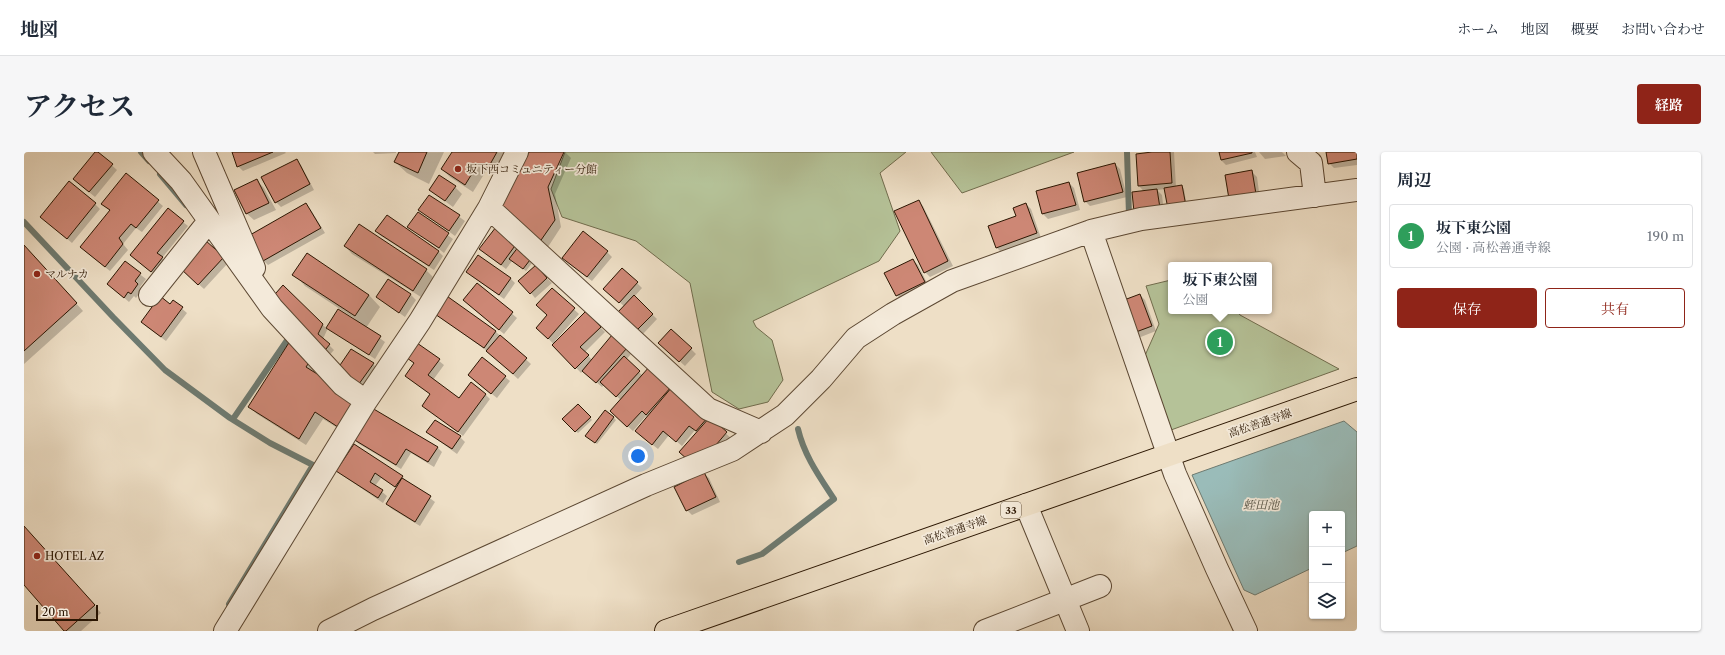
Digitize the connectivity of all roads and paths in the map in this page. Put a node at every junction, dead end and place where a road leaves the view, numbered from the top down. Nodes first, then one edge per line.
1 (154, 152) edge
2 (204, 152) edge
3 (518, 152) edge
4 (1298, 152) edge
5 (1357, 190) edge
6 (1315, 196) junction
7 (489, 208) junction
8 (206, 226) junction
9 (1091, 231) junction
10 (150, 295) dead end
11 (272, 308) junction
12 (1357, 389) edge
13 (366, 401) junction
14 (761, 432) junction
15 (1168, 455) junction
16 (1026, 504) junction
17 (1100, 586) dead end
18 (1065, 599) junction
19 (670, 630) edge
20 (225, 631) edge
21 (329, 631) edge
22 (985, 631) edge
23 (1078, 631) edge
24 (1246, 631) edge

1 - 8 street
2 - 11 street
3 - 7 street
4 - 6 street
5 - 6 street
6 - 9 street
7 - 13 street
7 - 14 street
8 - 10 street
8 - 11 street
9 - 14 street
9 - 15 street
11 - 13 street
12 - 15 main road, 高松善通寺線 / 33
13 - 20 street
14 - 21 street
15 - 16 main road, 高松善通寺線 / 33
15 - 24 street
16 - 18 street
16 - 19 main road, 高松善通寺線 / 33
17 - 18 street
18 - 22 street
18 - 23 street

